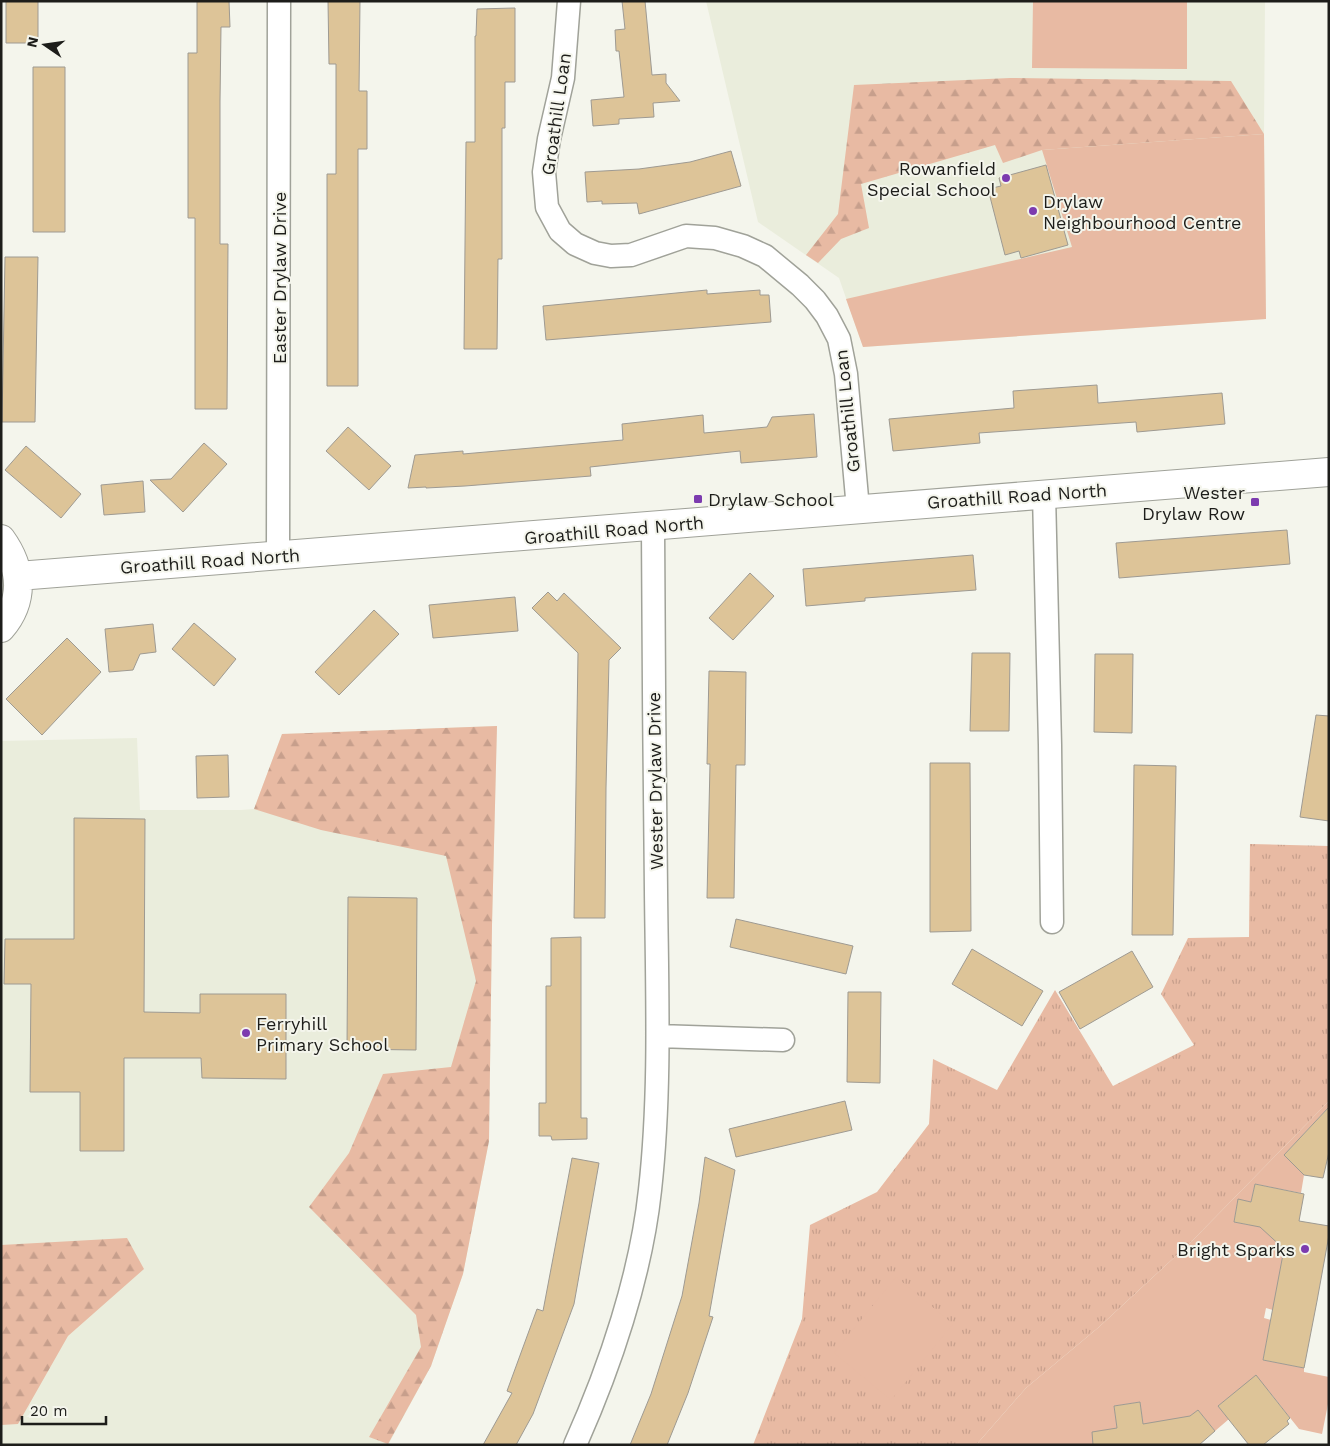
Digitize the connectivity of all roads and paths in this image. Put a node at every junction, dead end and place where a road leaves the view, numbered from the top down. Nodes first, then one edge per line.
1 (280, 1) edge
2 (569, 1) edge
3 (1329, 472) edge
4 (1044, 494) junction
5 (858, 509) junction
6 (653, 527) junction
7 (1, 539) edge
8 (278, 556) junction
9 (18, 576) junction
10 (1, 628) edge
11 (1052, 922) dead end
12 (658, 1036) junction
13 (783, 1040) dead end
14 (575, 1445) edge

1 - 8 street, Easter Drylaw Drive
2 - 5 street, Groathill Loan
3 - 4 street, Groathill Road North
4 - 5 street, Groathill Road North
4 - 11 street
5 - 6 street, Groathill Road North
6 - 8 street, Groathill Road North
6 - 12 street, Wester Drylaw Drive
7 - 9 street
8 - 9 street, Groathill Road North
9 - 10 street
12 - 13 street
12 - 14 street, Wester Drylaw Drive

